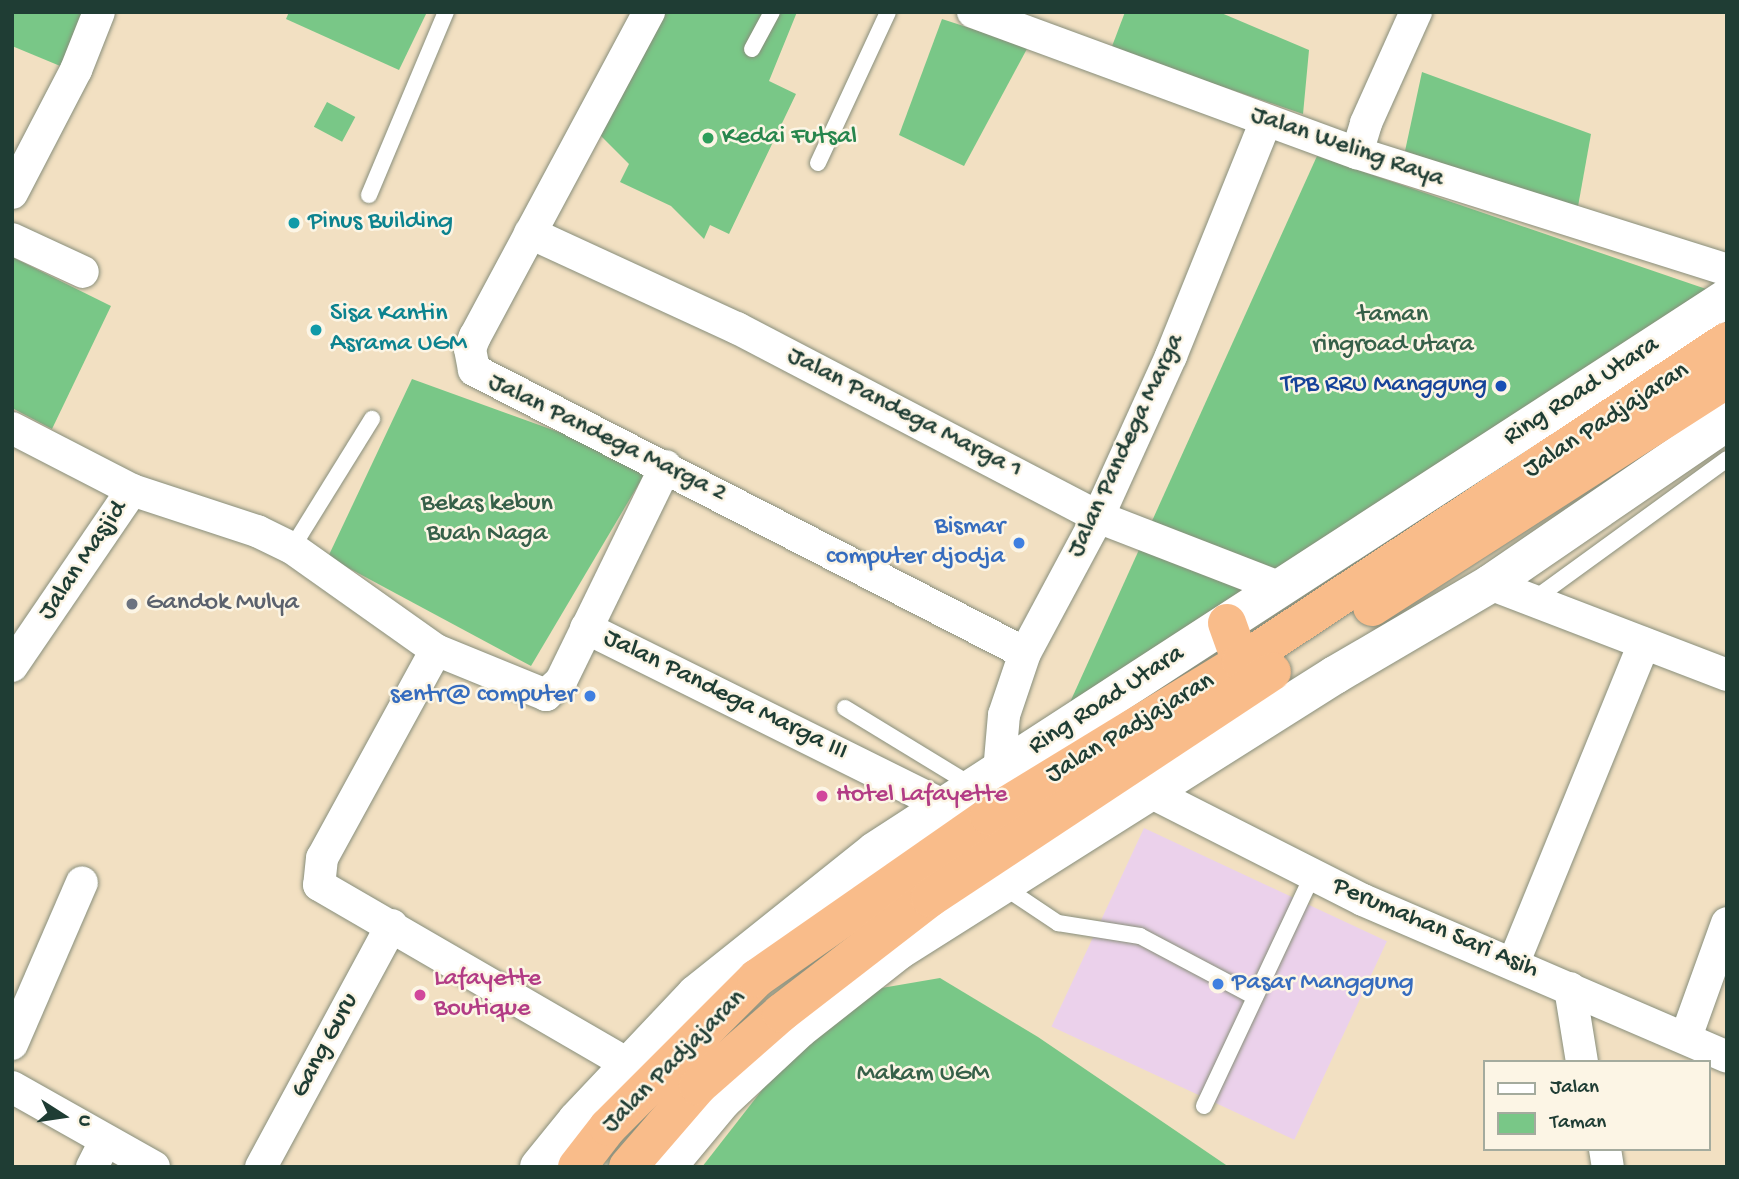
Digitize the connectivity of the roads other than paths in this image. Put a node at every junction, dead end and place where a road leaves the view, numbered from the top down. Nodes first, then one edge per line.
1 (99, 12) edge
2 (446, 12) edge
3 (649, 12) edge
4 (772, 12) edge
5 (888, 12) edge
6 (972, 12) edge
7 (1416, 12) edge
8 (752, 49) dead end
9 (1266, 121) junction
10 (1357, 153) junction
11 (818, 163) dead end
12 (12, 193) edge
13 (369, 195) dead end
14 (530, 233) junction
15 (12, 239) edge
16 (1727, 270) edge
17 (83, 272) dead end
18 (1727, 298) edge
19 (1727, 341) edge
20 (1727, 379) edge
21 (372, 419) dead end
22 (1727, 422) edge
23 (12, 428) edge
24 (1727, 458) edge
25 (666, 466) junction
26 (132, 490) junction
27 (1098, 517) junction
28 (292, 548) junction
29 (1490, 584) junction
30 (1281, 588) junction
31 (1533, 600) junction
32 (1227, 623) junction
33 (586, 628) junction
34 (1644, 643) junction
35 (436, 650) junction
36 (1024, 653) junction
37 (1241, 662) junction
38 (12, 666) edge
39 (1727, 675) edge
40 (845, 708) dead end
41 (972, 788) junction
42 (1148, 791) junction
43 (1312, 876) junction
44 (82, 882) dead end
45 (1001, 885) junction
46 (1727, 923) edge
47 (392, 925) junction
48 (1514, 962) junction
49 (1570, 988) junction
50 (1255, 997) junction
51 (1686, 1037) junction
52 (12, 1044) edge
53 (1727, 1057) edge
54 (1582, 1060) edge
55 (629, 1065) junction
56 (12, 1087) edge
57 (1204, 1106) dead end
58 (98, 1154) edge
59 (154, 1167) edge
60 (261, 1167) edge
61 (539, 1167) edge
62 (577, 1167) edge
63 (628, 1167) edge
64 (667, 1167) edge

1 - 12 street
2 - 13 lane
3 - 14 street, Jalan Pandega Marga 2
4 - 8 lane
5 - 11 lane
6 - 9 street, Jalan Weling Raya
7 - 10 street
9 - 10 street, Jalan Weling Raya
9 - 27 street, Jalan Pandega Marga
10 - 16 street, Jalan Weling Raya
14 - 25 street, Jalan Pandega Marga 2
14 - 27 street, Jalan Pandega Marga 1
15 - 17 street
18 - 30 street, Ring Road Utara
19 - 37 highway, Jalan Padjajaran
20 - 63 highway, Jalan Padjajaran
21 - 28 lane
22 - 29 street
23 - 26 street, Jalan Pandega Marga III
24 - 31 lane
25 - 33 street
25 - 36 street, Jalan Pandega Marga 2
26 - 28 street, Jalan Pandega Marga III
26 - 38 street, Jalan Masjid
27 - 30 street, Jalan Pandega Marga 1
27 - 36 street, Jalan Pandega Marga
28 - 35 street, Jalan Pandega Marga III
29 - 31 street
29 - 42 street
30 - 32 street, Ring Road Utara
31 - 34 street
32 - 37 highway
32 - 41 street, Ring Road Utara
33 - 35 street, Jalan Pandega Marga III
33 - 41 street, Jalan Pandega Marga III
34 - 39 street
34 - 48 street
35 - 47 street
36 - 41 street, Jalan Pandega Marga
37 - 62 highway, Jalan Padjajaran
40 - 41 lane
41 - 55 street, Ring Road Utara
42 - 43 street, Perumahan Sari Asih
42 - 45 street
43 - 48 street, Perumahan Sari Asih
43 - 50 lane
44 - 52 street
45 - 50 lane
45 - 64 street
46 - 51 street
47 - 55 street
47 - 60 street, Gang Guru
48 - 49 street, Perumahan Sari Asih
49 - 51 street, Perumahan Sari Asih
49 - 54 street
50 - 57 lane
51 - 53 street, Perumahan Sari Asih
55 - 61 street, Ring Road Utara
56 - 58 street
58 - 59 street

